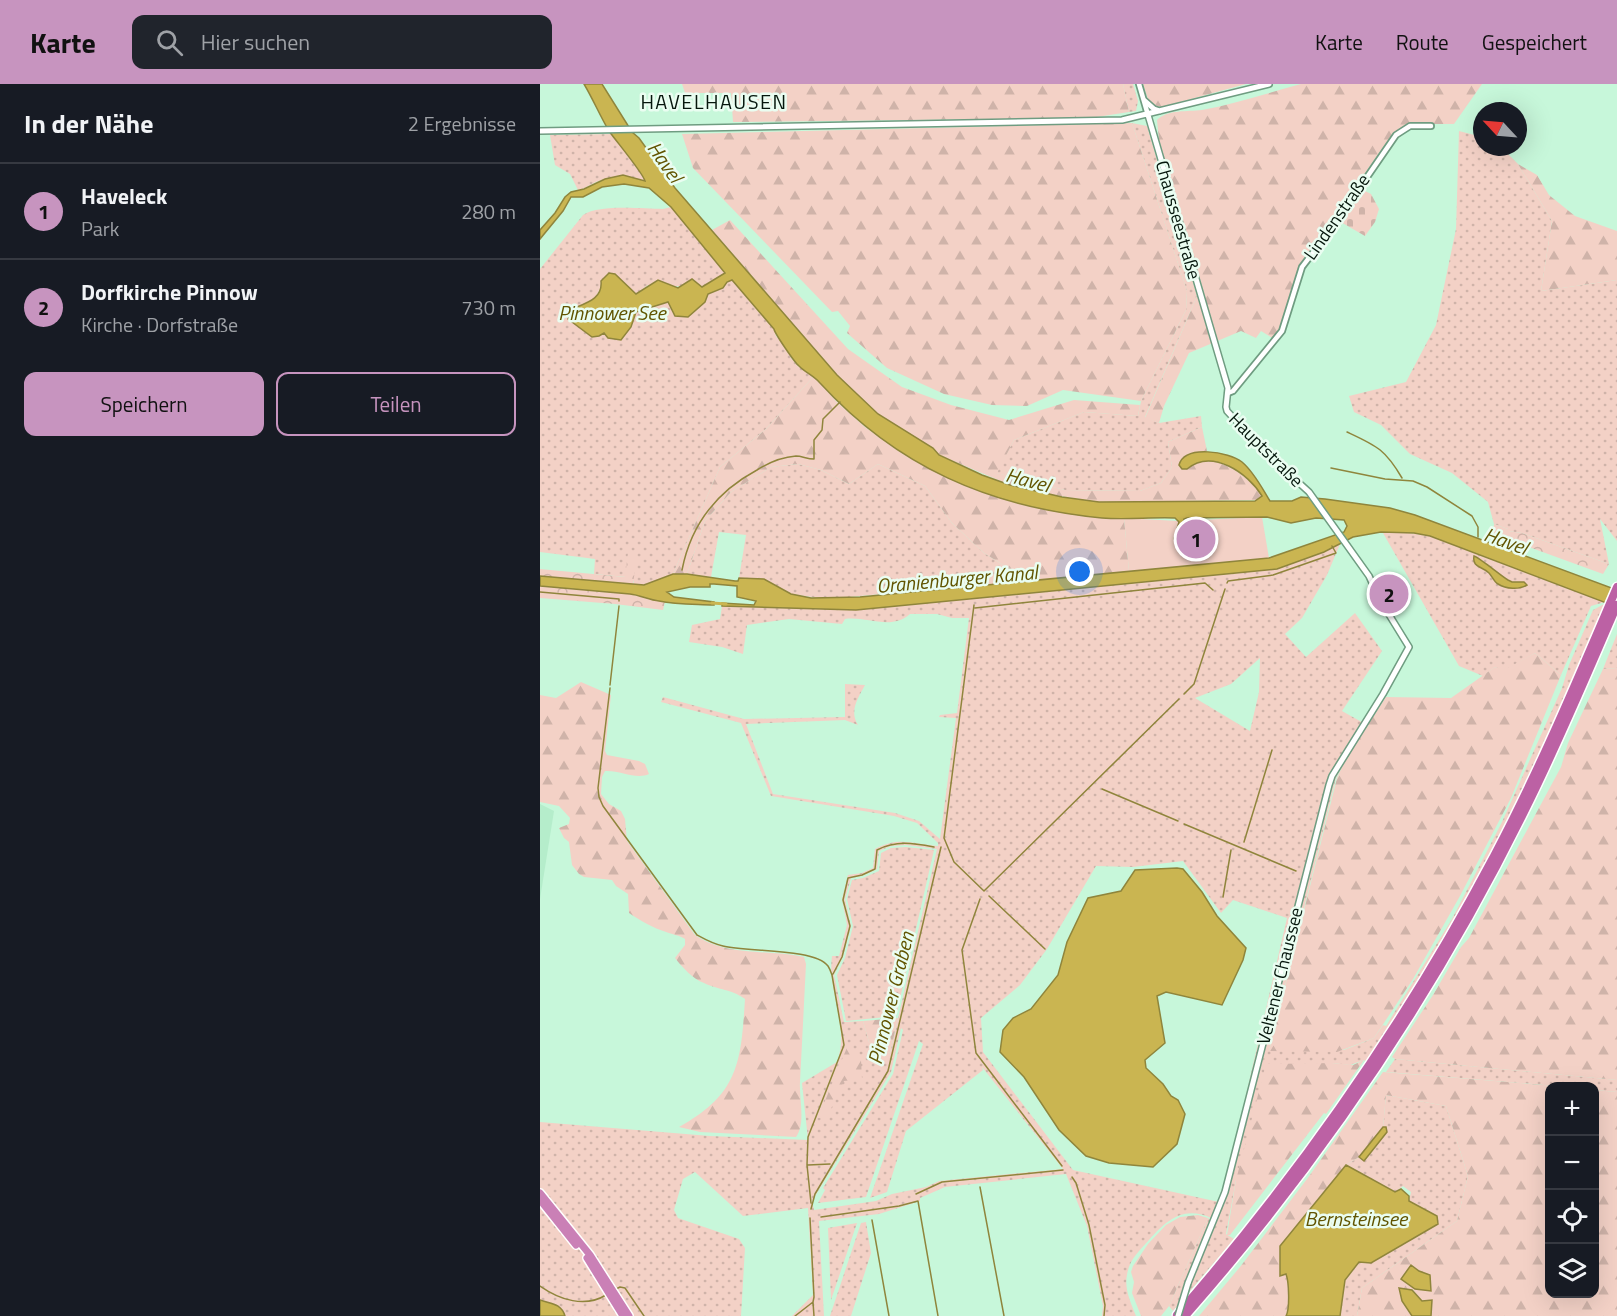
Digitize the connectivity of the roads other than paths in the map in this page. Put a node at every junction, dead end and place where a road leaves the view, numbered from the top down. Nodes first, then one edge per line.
1 (1139, 84) edge
2 (1269, 84) edge
3 (1145, 101) junction
4 (1161, 112) junction
5 (1148, 115) junction
6 (1131, 119) junction
7 (1431, 126) dead end
8 (1151, 127) junction
9 (540, 131) edge
10 (1209, 324) joint
11 (1228, 393) junction
12 (1617, 587) edge
13 (1613, 609) edge
14 (1408, 647) joint
15 (540, 1193) edge
16 (540, 1200) edge
17 (612, 1292) junction
18 (623, 1316) edge
19 (629, 1316) edge
20 (1177, 1316) edge
21 (1185, 1316) edge

1 - 3 street
2 - 4 main road
3 - 4 main road
3 - 5 street
4 - 5 main road
5 - 6 main road
5 - 8 main road, Chausseestraße
6 - 8 main road
6 - 9 main road
7 - 11 street, Lindenstraße
8 - 10 main road, Chausseestraße
10 - 11 main road, Hauptstraße
11 - 14 main road, Hauptstraße
12 - 13 highway
13 - 20 highway
13 - 21 highway
14 - 20 main road, Veltener Chaussee, bridge
15 - 17 highway
16 - 17 highway
17 - 18 highway
17 - 19 highway

